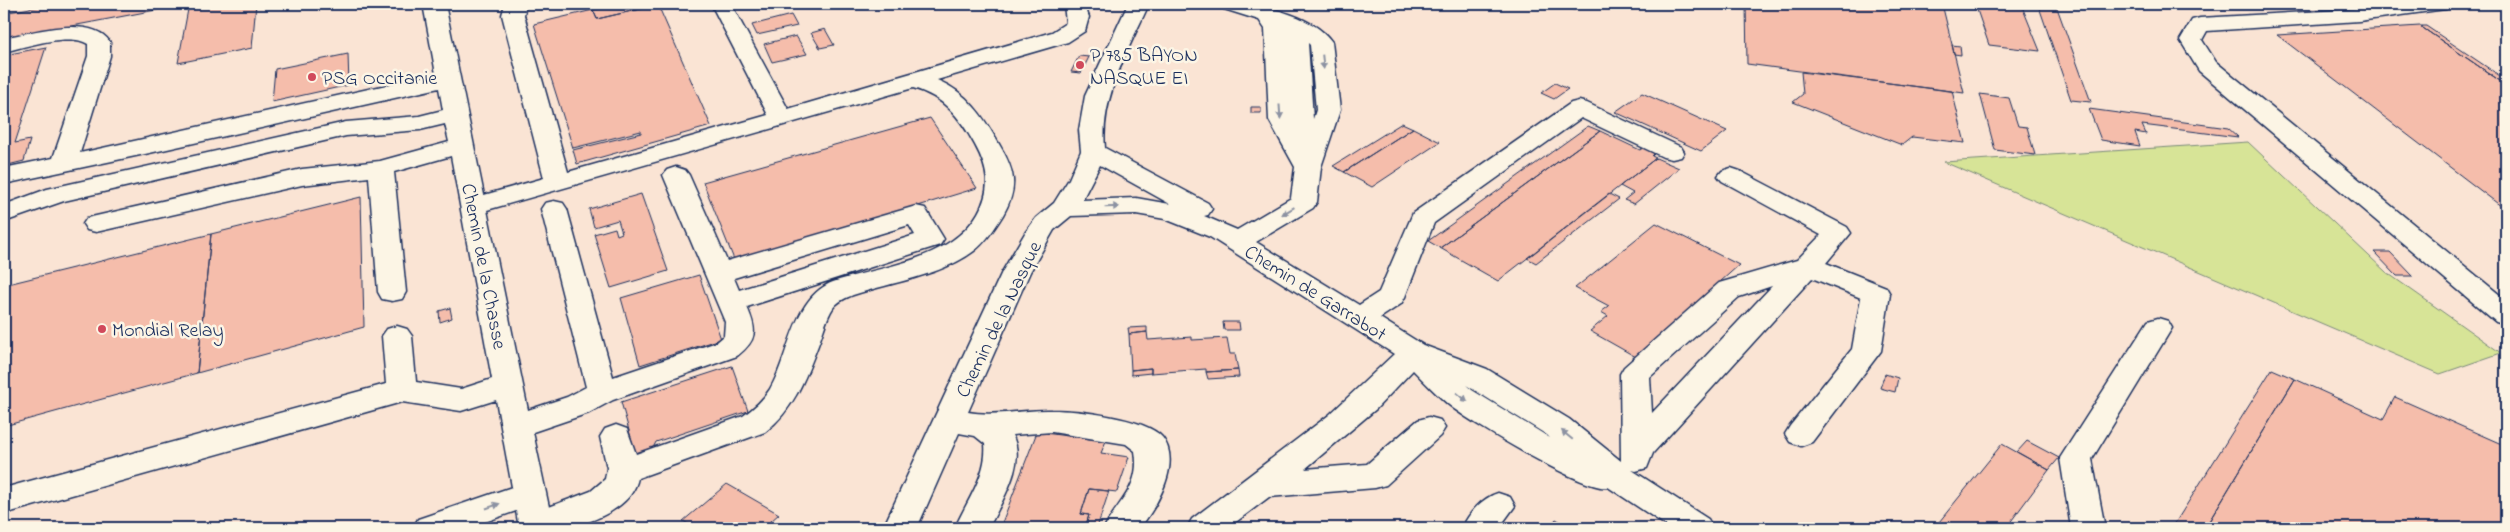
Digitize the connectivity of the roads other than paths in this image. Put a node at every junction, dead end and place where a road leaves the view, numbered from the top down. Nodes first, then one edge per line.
1 (434, 4) edge
2 (515, 4) edge
3 (721, 4) edge
4 (1074, 4) edge
5 (1138, 4) edge
6 (1232, 4) edge
7 (2438, 4) edge
8 (1267, 14) junction
9 (4, 45) edge
10 (448, 79) junction
11 (911, 80) junction
12 (454, 114) junction
13 (781, 118) junction
14 (461, 146) junction
15 (1093, 152) junction
16 (1672, 152) dead end
17 (64, 164) junction
18 (381, 168) junction
19 (1308, 168) junction
20 (676, 175) dead end
21 (4, 176) edge
22 (1731, 176) dead end
23 (556, 196) junction
24 (474, 206) junction
25 (1064, 208) junction
26 (4, 214) edge
27 (96, 224) dead end
28 (1227, 236) junction
29 (1809, 266) junction
30 (718, 273) junction
31 (392, 292) dead end
32 (731, 302) junction
33 (2506, 316) edge
34 (1360, 319) junction
35 (2158, 328) dead end
36 (397, 336) dead end
37 (1414, 352) junction
38 (508, 385) junction
39 (402, 391) junction
40 (602, 392) junction
41 (949, 420) junction
42 (516, 426) junction
43 (984, 426) junction
44 (1428, 428) dead end
45 (1801, 434) dead end
46 (616, 437) dead end
47 (1637, 449) junction
48 (623, 471) junction
49 (1260, 485) junction
50 (1632, 488) junction
51 (4, 501) edge
52 (533, 515) edge
53 (430, 528) edge
54 (900, 528) edge
55 (972, 528) edge
56 (1121, 528) edge
57 (1204, 528) edge
58 (1696, 528) edge
59 (2088, 528) edge

1 - 10 street, Chemin de la Chasse
2 - 23 street
3 - 13 street
4 - 11 street
5 - 15 street, Chemin de la Nasque
6 - 8 street
7 - 33 street
8 -> 19 street
8 -> 19 street
9 - 17 street
10 - 12 street, Chemin de la Chasse
10 - 17 street
11 - 13 street
11 - 48 street
12 - 14 street, Chemin de la Chasse
12 - 26 street
13 - 23 street
14 - 18 street
14 - 24 street, Chemin de la Chasse
15 - 25 street, Chemin de la Nasque
15 - 28 street, Chemin de Garrabot
16 - 34 street
17 - 21 street
18 - 27 street
18 - 31 street
19 -> 28 street
20 - 30 street
22 - 29 street
23 - 24 street
23 - 40 street
24 - 38 street, Chemin de la Chasse
25 -> 28 street, Chemin de Garrabot
25 - 41 street, Chemin de la Nasque
28 - 34 street, Chemin de Garrabot
29 - 45 street
29 - 47 street
29 - 47 street
30 - 32 street
30 - 32 street
32 - 40 street
34 - 37 street, Chemin de Garrabot
35 - 59 street
36 - 39 street
37 - 49 street
37 - 50 street, Chemin de Garrabot
38 - 39 street
38 - 42 street, Chemin de la Chasse
39 - 51 street
40 - 42 street
41 - 43 street
41 - 54 street, Chemin de la Nasque
42 - 52 street, Chemin de la Chasse
43 - 55 street
43 - 56 street
44 - 49 street
46 - 48 street
47 - 50 street
48 - 52 street
49 - 57 street
50 - 58 street, Chemin de Garrabot
53 -> 52 street

